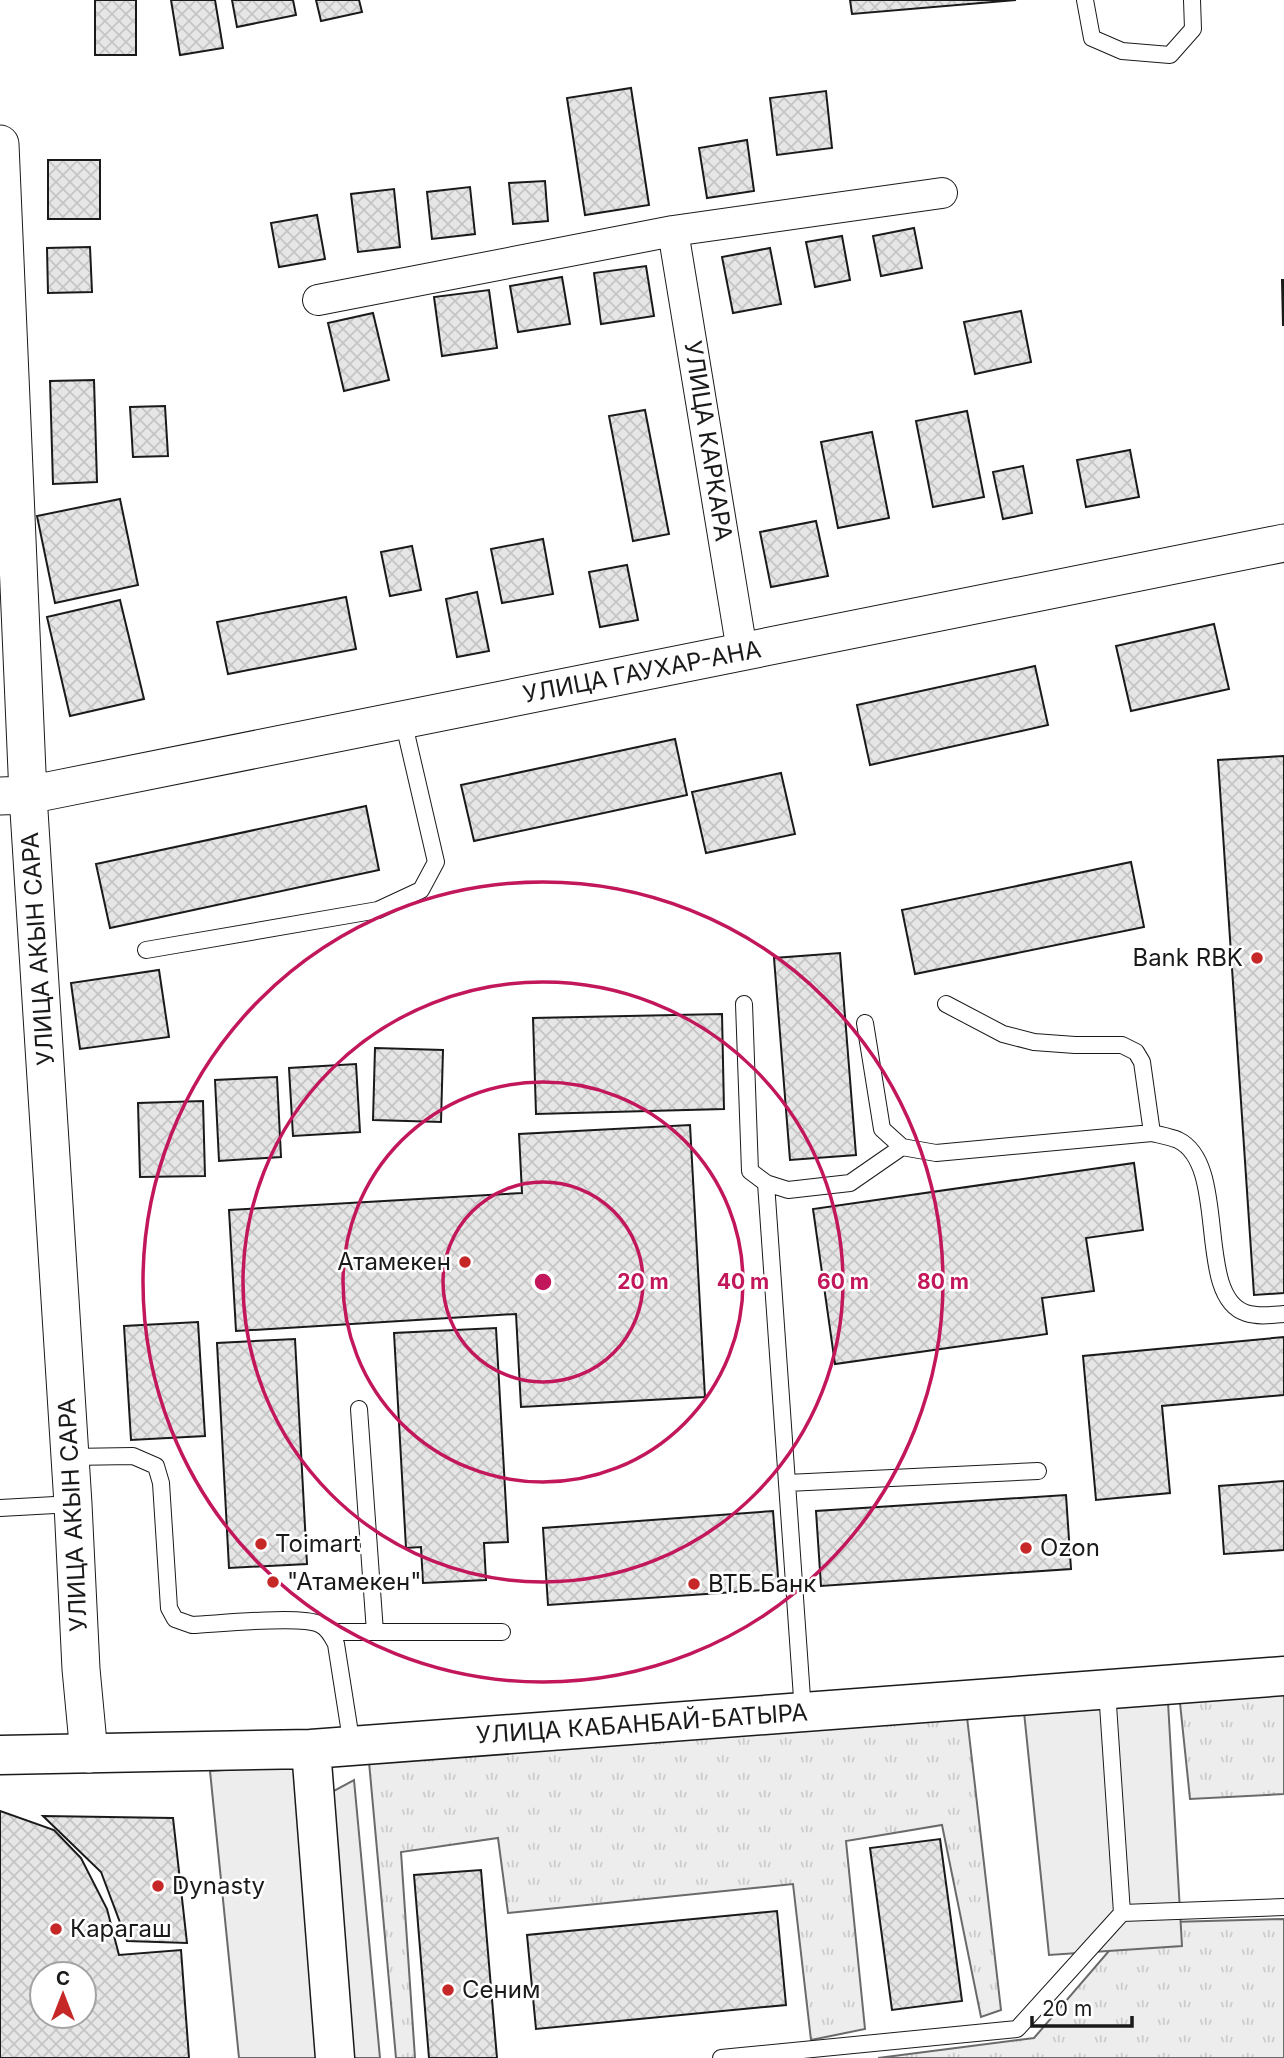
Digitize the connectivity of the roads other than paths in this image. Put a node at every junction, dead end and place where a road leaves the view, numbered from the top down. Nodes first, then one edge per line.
1 (1085, 0) edge
2 (1192, 0) edge
3 (0, 144) edge
4 (942, 193) dead end
5 (673, 231) junction
6 (318, 300) dead end
7 (1284, 543) edge
8 (742, 651) junction
9 (403, 720) junction
10 (14, 796) edge
11 (146, 950) dead end
12 (744, 1004) dead end
13 (946, 1004) dead end
14 (865, 1023) dead end
15 (1152, 1133) junction
16 (902, 1147) junction
17 (766, 1183) junction
18 (1284, 1314) edge
19 (359, 1409) dead end
20 (70, 1457) junction
21 (1038, 1471) dead end
22 (787, 1483) junction
23 (73, 1504) junction
24 (0, 1508) edge
25 (330, 1632) junction
26 (375, 1632) junction
27 (502, 1632) dead end
28 (1284, 1676) edge
29 (1107, 1690) junction
30 (803, 1712) junction
31 (352, 1746) junction
32 (311, 1749) junction
33 (89, 1754) junction
34 (0, 1755) edge
35 (1284, 1907) edge
36 (1122, 1913) junction
37 (335, 2058) edge
38 (721, 2058) edge

1 - 2 lane
3 - 10 street, УЛИЦА АКЫН САРА
4 - 5 street
5 - 6 street
5 - 8 street, УЛИЦА КАРКАРА
7 - 8 street, УЛИЦА ГАУХАР-АНА
8 - 9 street, УЛИЦА ГАУХАР-АНА
9 - 10 street, УЛИЦА ГАУХАР-АНА
9 - 11 lane
10 - 20 street, УЛИЦА АКЫН САРА
12 - 17 lane
13 - 15 lane
14 - 16 lane
15 - 16 lane
15 - 18 lane
16 - 17 lane
17 - 22 lane
19 - 26 lane
20 - 23 street, УЛИЦА АКЫН САРА
20 - 25 lane
21 - 22 lane
22 - 30 lane
23 - 24 lane
23 - 33 street, УЛИЦА АКЫН САРА
25 - 26 lane
25 - 31 lane
26 - 27 lane
28 - 29 main road, УЛИЦА КАБАНБАЙ-БАТЫРА
29 - 30 main road, УЛИЦА КАБАНБАЙ-БАТЫРА
29 - 36 lane
30 - 31 main road, УЛИЦА КАБАНБАЙ-БАТЫРА
31 - 32 main road, УЛИЦА КАБАНБАЙ-БАТЫРА
32 - 33 main road, УЛИЦА КАБАНБАЙ-БАТЫРА
32 - 37 main road
33 - 34 main road, УЛИЦА КАБАНБАЙ-БАТЫРА
35 - 36 lane
36 - 38 lane

